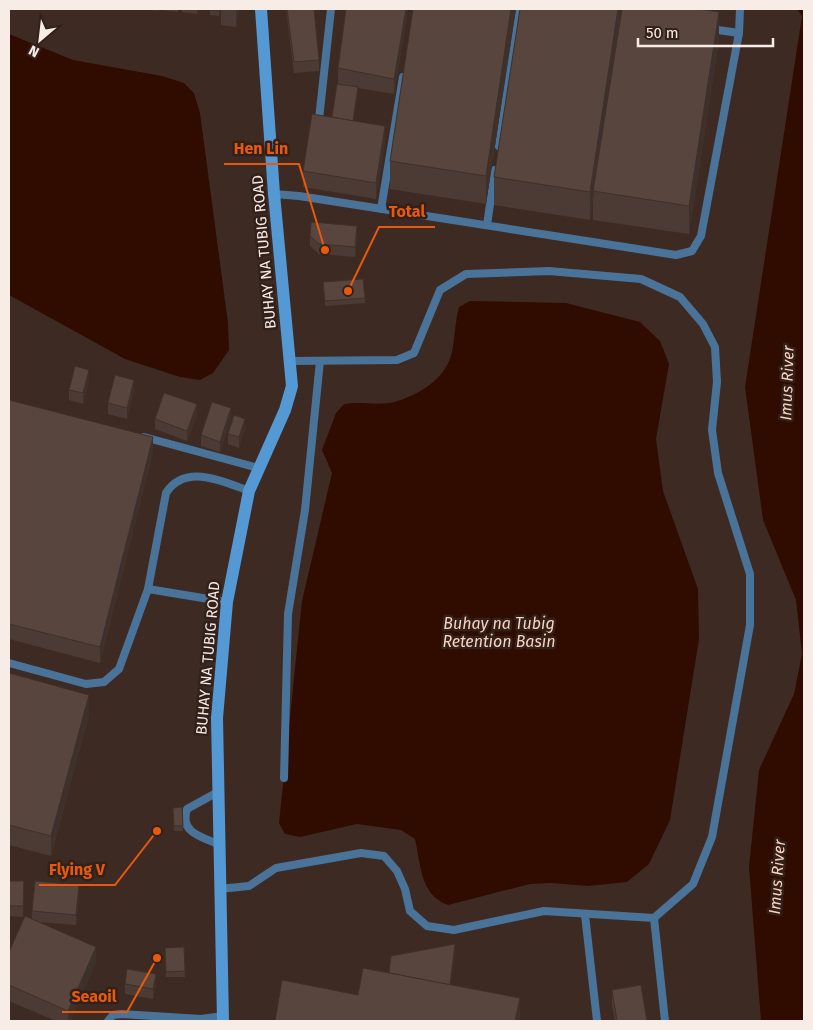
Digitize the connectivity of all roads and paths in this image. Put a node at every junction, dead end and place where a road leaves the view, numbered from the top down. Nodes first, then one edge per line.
1 (261, 9) edge
2 (331, 9) edge
3 (519, 9) edge
4 (740, 9) edge
5 (702, 28) edge
6 (739, 33) junction
7 (405, 66) edge
8 (319, 118) edge
9 (497, 156) edge
10 (496, 166) edge
11 (274, 194) junction
12 (381, 209) junction
13 (487, 225) junction
14 (291, 361) junction
15 (320, 361) junction
16 (134, 434) edge
17 (258, 468) junction
18 (249, 491) junction
19 (148, 589) junction
20 (226, 602) junction
21 (9, 663) edge
22 (284, 778) dead end
23 (216, 793) junction
24 (218, 844) junction
25 (219, 889) junction
26 (585, 915) junction
27 (654, 918) junction
28 (222, 1019) edge
29 (108, 1021) edge
30 (597, 1021) edge
31 (666, 1021) edge

1 - 11 main road, BUHAY NA TUBIG ROAD
2 - 8 lane
3 - 9 lane
4 - 6 lane
5 - 6 lane
6 - 13 lane
7 - 12 lane
10 - 13 lane
11 - 12 lane
11 - 14 main road, BUHAY NA TUBIG ROAD
12 - 13 lane
14 - 15 lane
14 - 17 main road, BUHAY NA TUBIG ROAD
15 - 22 lane
15 - 27 lane
16 - 17 lane
17 - 18 main road, BUHAY NA TUBIG ROAD
18 - 19 lane
18 - 20 main road, BUHAY NA TUBIG ROAD
19 - 20 lane
19 - 21 lane
20 - 23 main road, BUHAY NA TUBIG ROAD
23 - 24 main road, BUHAY NA TUBIG ROAD
23 - 24 lane
24 - 25 main road, BUHAY NA TUBIG ROAD
25 - 26 lane
25 - 28 main road, BUHAY NA TUBIG ROAD
26 - 27 lane
26 - 30 lane
27 - 31 lane
28 - 29 lane

